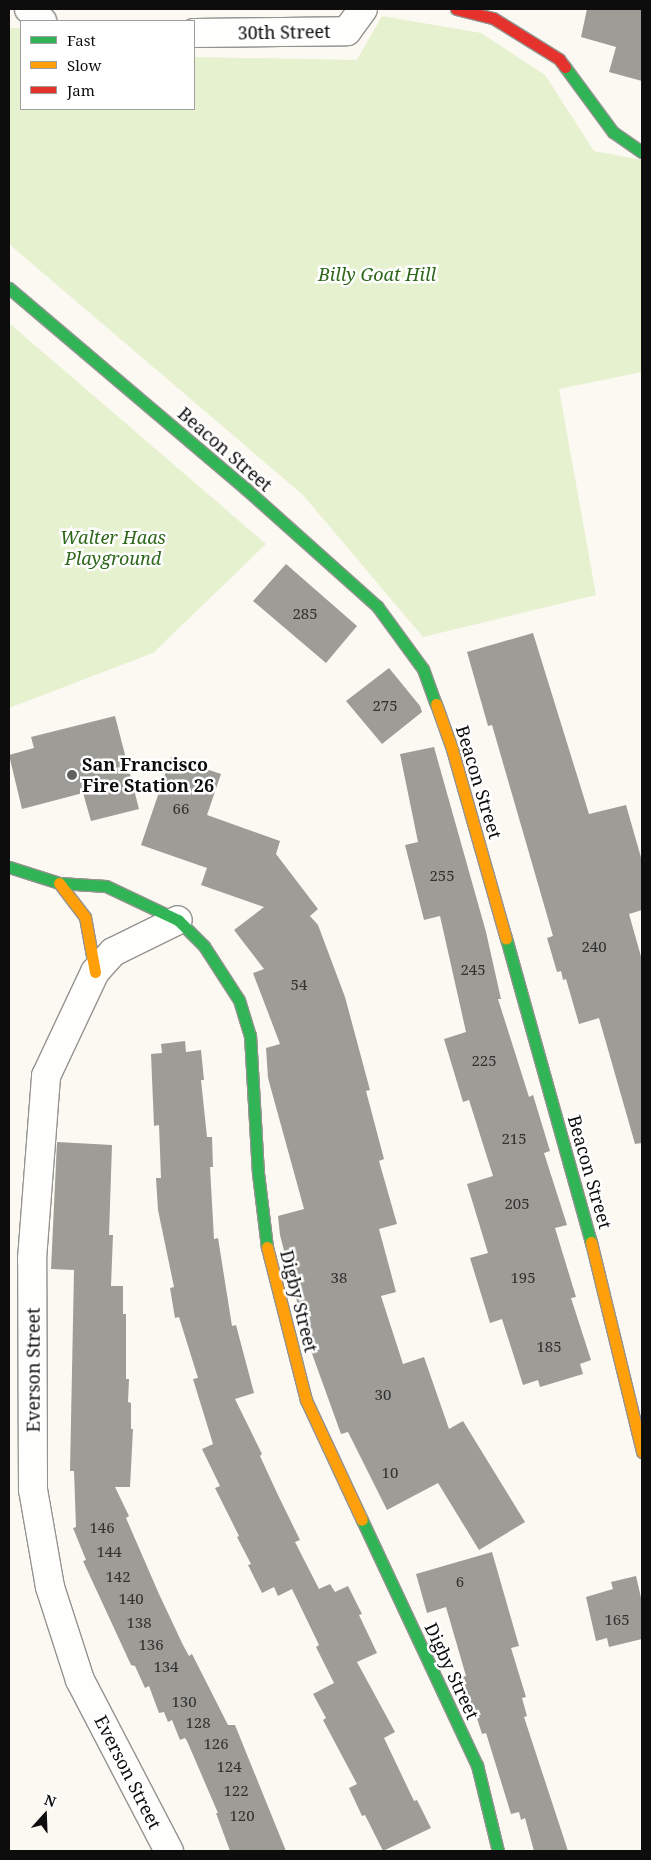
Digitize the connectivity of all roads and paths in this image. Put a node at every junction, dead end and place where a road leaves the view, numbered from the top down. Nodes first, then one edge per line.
1 (29, 9) edge
2 (363, 9) edge
3 (456, 9) edge
4 (41, 20) edge
5 (195, 33) edge
6 (642, 152) edge
7 (9, 288) edge
8 (9, 867) edge
9 (59, 883) junction
10 (178, 920) junction
11 (95, 972) junction
12 (642, 1452) edge
13 (169, 1851) edge
14 (498, 1851) edge

1 - 4 street
2 - 5 street, 30th Street
3 - 6 street
7 - 12 street, Beacon Street
8 - 9 street, Digby Street
9 - 10 street, Digby Street
9 - 11 street
10 - 11 street, Everson Street
10 - 14 street, Digby Street
11 - 13 street, Everson Street

